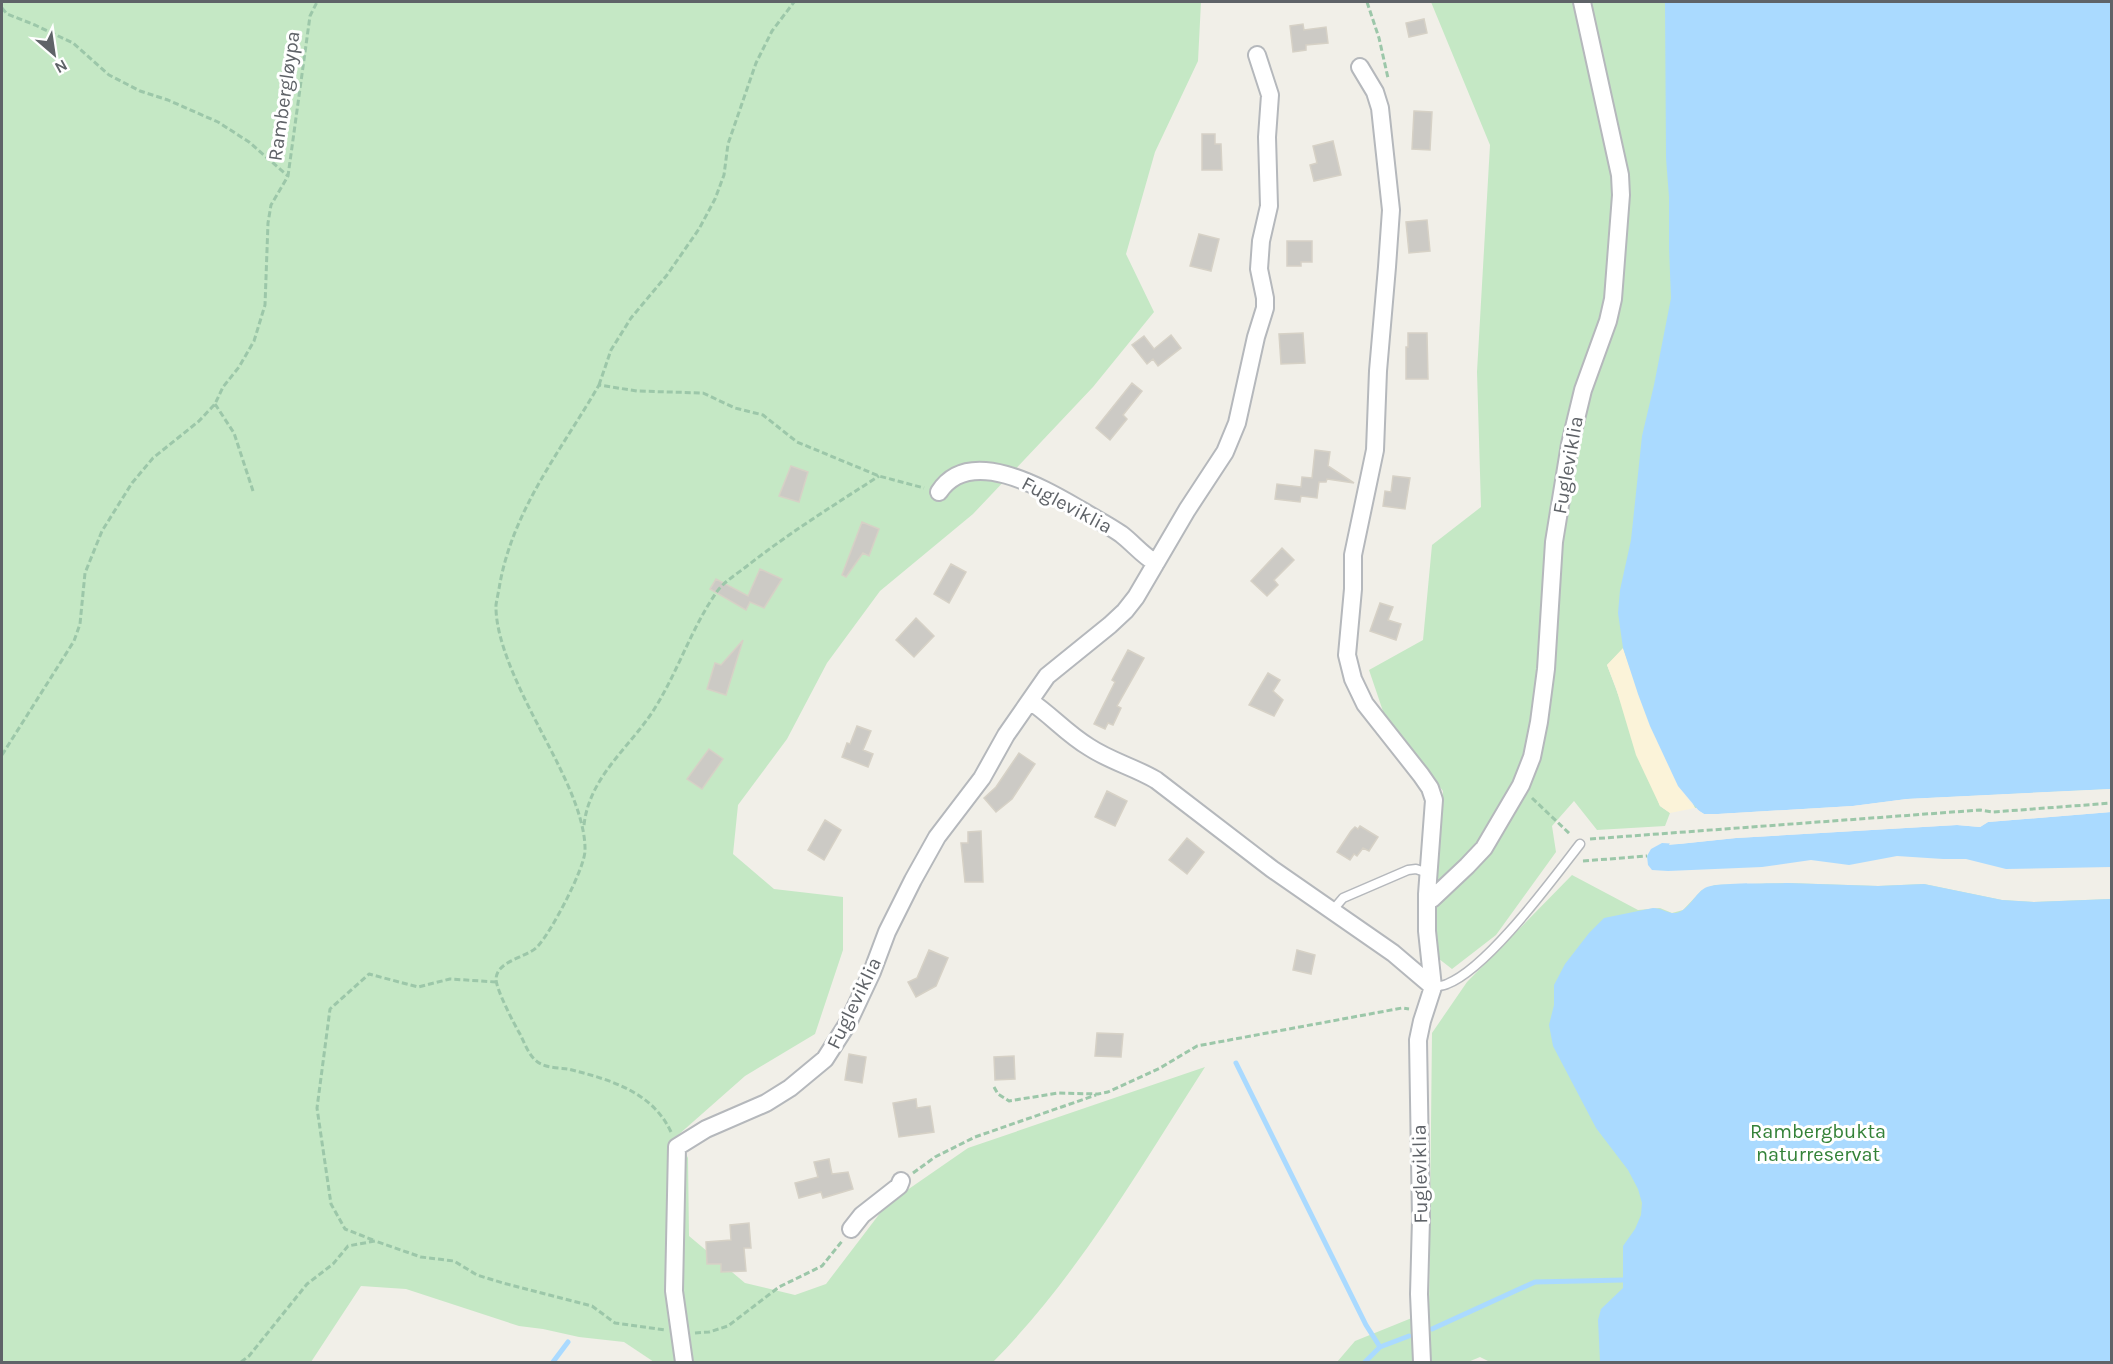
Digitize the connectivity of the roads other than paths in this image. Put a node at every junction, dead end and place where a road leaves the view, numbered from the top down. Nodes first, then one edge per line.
1 (1582, 2) edge
2 (1257, 55) dead end
3 (1360, 67) dead end
4 (939, 492) road end
5 (1156, 563) junction
6 (1030, 701) junction
7 (1580, 844) road end
8 (1428, 873) junction
9 (1427, 900) junction
10 (1332, 911) junction
11 (1433, 987) junction
12 (901, 1180) road end
13 (851, 1228) road end
14 (684, 1362) edge
15 (1422, 1362) edge

1 - 9 street, Fugleviklia
2 - 5 street, Fugleviklia
3 - 8 street, Fugleviklia
4 - 5 street, Fugleviklia
5 - 6 street, Fugleviklia
6 - 10 street
6 - 14 street, Fugleviklia
7 - 11 lane
8 - 9 street, Fugleviklia
8 - 10 lane
9 - 11 street, Fugleviklia
10 - 11 street
11 - 15 street, Fugleviklia
12 - 13 street

